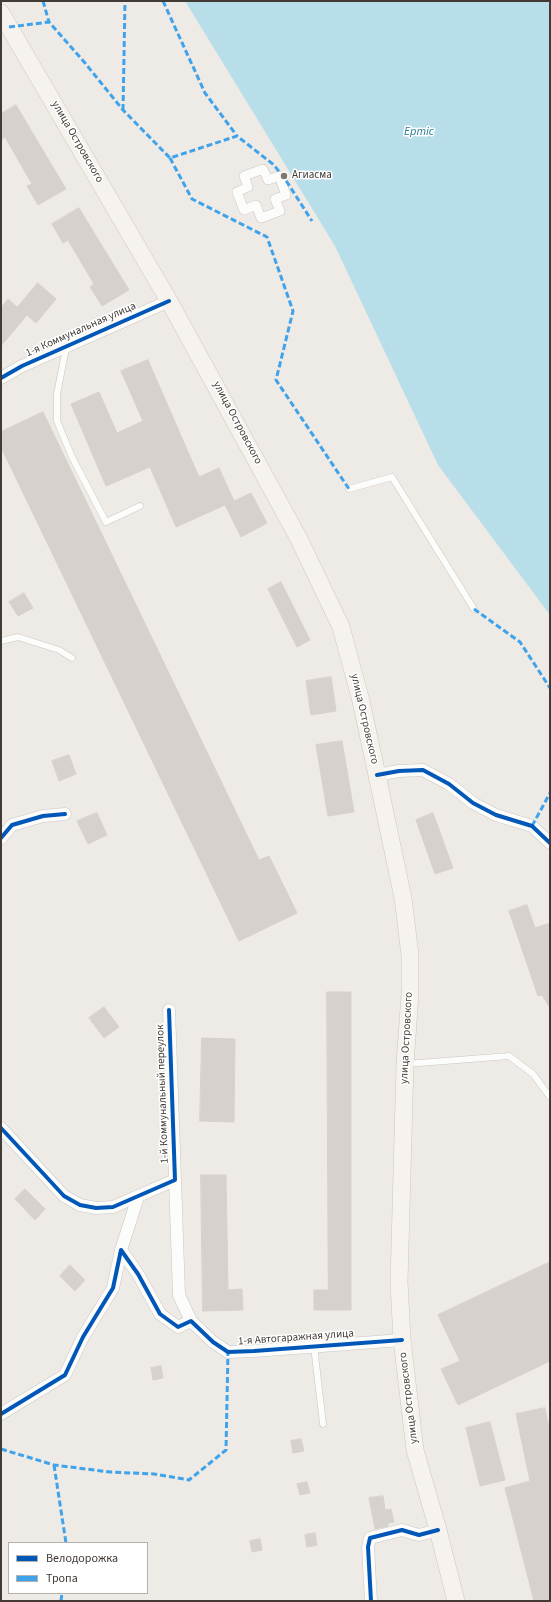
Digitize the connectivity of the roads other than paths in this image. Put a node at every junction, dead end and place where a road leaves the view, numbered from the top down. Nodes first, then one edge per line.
1 (1, 13) edge
2 (248, 187) joint
3 (169, 301) junction
4 (66, 348) junction
5 (1, 378) edge
6 (349, 489) dead end
7 (140, 506) dead end
8 (474, 609) dead end
9 (1, 641) edge
10 (72, 658) dead end
11 (377, 775) junction
12 (65, 814) dead end
13 (1, 838) edge
14 (550, 843) edge
15 (169, 1010) dead end
16 (405, 1064) junction
17 (550, 1097) edge
18 (1, 1128) edge
19 (175, 1180) junction
20 (138, 1197) junction
21 (121, 1250) junction
22 (191, 1321) junction
23 (402, 1340) junction
24 (314, 1346) junction
25 (1, 1414) edge
26 (323, 1424) dead end
27 (438, 1530) junction
28 (371, 1601) edge
29 (456, 1601) edge

1 - 3 main road, улица Островского
2 - 2 street
3 - 4 street, 1-я Коммунальная улица
3 - 11 main road, улица Островского
4 - 5 street, 1-я Коммунальная улица
4 - 7 lane
6 - 8 lane
9 - 10 lane
11 - 14 street
11 - 16 main road, улица Островского
12 - 13 street
15 - 19 street, 1-й Коммунальный переулок
16 - 17 lane
16 - 23 main road, улица Островского
18 - 20 street
19 - 20 street
19 - 22 street, 1-й Коммунальный переулок
20 - 21 street
21 - 22 street
21 - 25 street
22 - 24 street, 1-я Автогаражная улица
23 - 24 street, 1-я Автогаражная улица
23 - 27 main road, улица Островского
24 - 26 lane
27 - 28 street
27 - 29 main road, улица Островского

